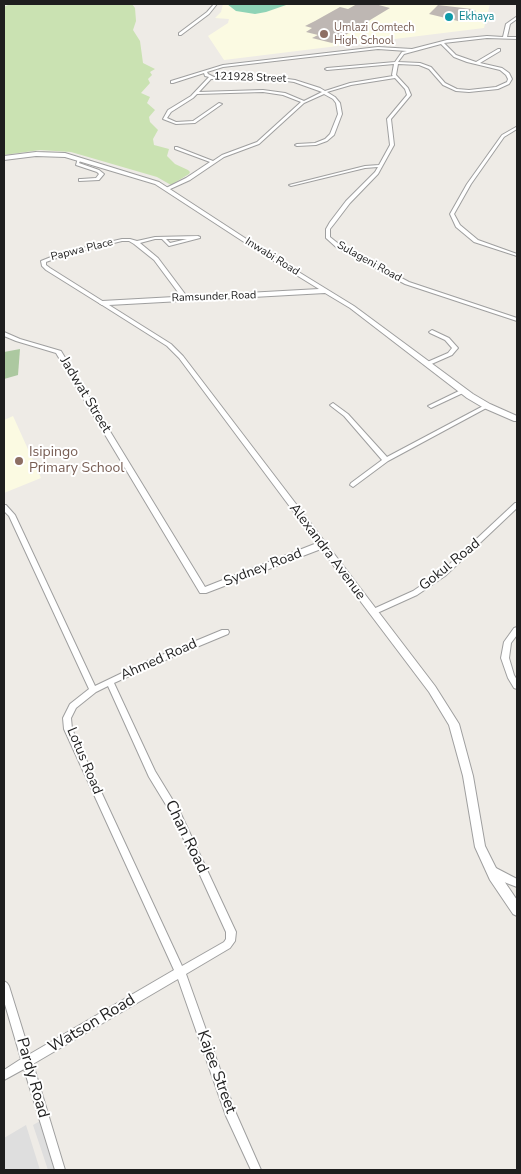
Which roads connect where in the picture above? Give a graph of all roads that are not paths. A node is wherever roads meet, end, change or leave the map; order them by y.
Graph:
1 (215, 4) edge
2 (517, 18) edge
3 (180, 34) dead end
4 (505, 37) junction
5 (517, 38) edge
6 (441, 42) junction
7 (411, 50) junction
8 (499, 50) dead end
9 (477, 63) junction
10 (396, 64) junction
11 (327, 69) dead end
12 (204, 72) junction
13 (211, 77) junction
14 (394, 77) junction
15 (172, 82) dead end
16 (325, 92) junction
17 (195, 93) junction
18 (303, 102) junction
19 (220, 104) dead end
20 (517, 128) edge
21 (297, 145) dead end
22 (176, 148) dead end
23 (4, 158) edge
24 (79, 159) junction
25 (213, 162) junction
26 (381, 166) junction
27 (81, 180) dead end
28 (291, 185) dead end
29 (166, 189) junction
30 (163, 238) junction
31 (136, 243) junction
32 (517, 255) edge
33 (44, 261) joint
34 (326, 291) junction
35 (185, 298) junction
36 (102, 303) junction
37 (517, 320) edge
38 (432, 332) dead end
39 (4, 334) edge
40 (427, 364) junction
41 (463, 391) junction
42 (333, 406) dead end
43 (431, 406) dead end
44 (487, 406) junction
45 (517, 419) edge
46 (386, 460) junction
47 (353, 485) dead end
48 (517, 505) edge
49 (4, 507) edge
50 (322, 545) junction
51 (203, 592) joint
52 (373, 612) junction
53 (517, 630) edge
54 (225, 632) dead end
55 (110, 682) junction
56 (517, 686) edge
57 (93, 690) junction
58 (488, 866) junction
59 (517, 883) edge
60 (517, 910) edge
61 (180, 972) junction
62 (4, 986) edge
63 (28, 1062) junction
64 (4, 1075) edge
65 (60, 1170) edge
66 (256, 1170) edge

1 - 3 street
2 - 4 street
4 - 5 street
4 - 6 street
6 - 7 street
6 - 9 street
7 - 10 street
7 - 12 street, 121928 Street
8 - 9 street
9 - 10 street
10 - 11 street
10 - 14 street
12 - 13 street, 121928 Street
12 - 15 street
13 - 16 street, 121928 Street
13 - 17 street
14 - 16 street
14 - 26 street, Sulageni Road
16 - 18 street
16 - 21 street
17 - 18 street
17 - 19 street
18 - 25 street
20 - 32 street
22 - 25 street
23 - 24 street, Inwabi Road
24 - 27 street
24 - 29 street, Inwabi Road
25 - 29 street
26 - 28 street
26 - 37 street, Sulageni Road
29 - 34 street, Inwabi Road
30 - 30 street
30 - 31 street, Papwa Place
31 - 33 street, Papwa Place
31 - 35 street
33 - 36 street, Alexandra Avenue
34 - 35 street, Ramsunder Road
34 - 40 street, Inwabi Road
35 - 36 street, Ramsunder Road
36 - 50 street, Alexandra Avenue
38 - 40 street
39 - 51 street, Jadwat Street
40 - 41 street, Inwabi Road
41 - 43 street
41 - 44 street, Inwabi Road
42 - 46 street
44 - 45 street, Inwabi Road
44 - 46 street
46 - 47 street
48 - 52 street, Gokul Road
49 - 57 street
50 - 51 street, Sydney Road
50 - 52 street, Alexandra Avenue
52 - 58 street, Alexandra Avenue
53 - 56 street
54 - 55 street, Ahmed Road
55 - 57 street, Ahmed Road
55 - 61 street, Chan Road
57 - 61 street, Lotus Road
58 - 59 street
58 - 60 street, Alexandra Avenue
61 - 63 street, Watson Road
61 - 66 street, Kajee Street
62 - 63 street, Pardy Road
63 - 64 street, Watson Road
63 - 65 street, Pardy Road

